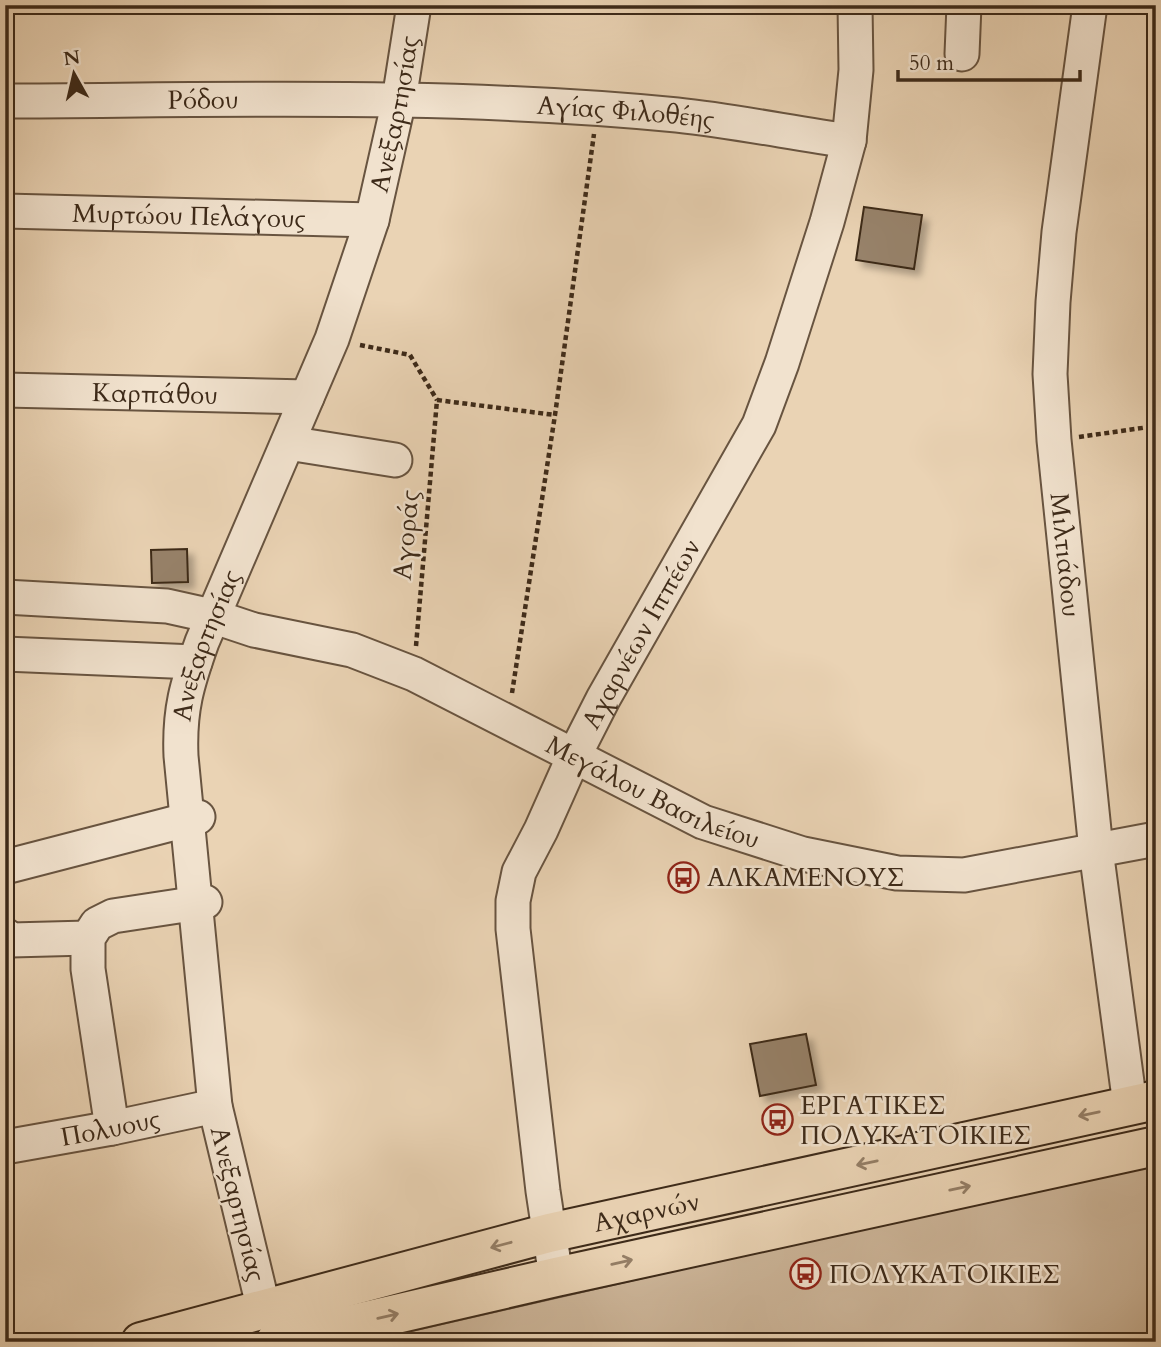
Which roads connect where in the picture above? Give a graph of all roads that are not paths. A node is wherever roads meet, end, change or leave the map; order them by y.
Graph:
1 (414, 5) edge
2 (855, 5) edge
3 (964, 5) edge
4 (1090, 5) edge
5 (962, 54) dead end
6 (399, 100) junction
7 (5, 101) edge
8 (849, 141) junction
9 (5, 211) edge
10 (372, 220) junction
11 (5, 390) edge
12 (307, 397) junction
13 (288, 443) junction
14 (396, 460) dead end
15 (5, 597) edge
16 (212, 616) junction
17 (5, 653) edge
18 (195, 662) junction
19 (573, 757) junction
20 (192, 818) junction
21 (1156, 839) edge
22 (1096, 850) junction
23 (5, 867) edge
24 (200, 903) junction
25 (5, 935) edge
26 (88, 938) junction
27 (1143, 1102) edge
28 (215, 1106) junction
29 (112, 1128) junction
30 (1156, 1146) edge
31 (5, 1147) edge
32 (549, 1233) junction
33 (556, 1277) junction
34 (270, 1326) edge
35 (141, 1342) edge

1 - 6 street, Ανεξαρτησίας
2 - 8 street, Αχαρνέων Ιππέων
3 - 5 street
4 - 22 street, Μιλτιάδου
6 - 7 street, Ρόδου
6 - 8 street, Αγίας Φιλοθέης
6 - 10 street, Ανεξαρτησίας
8 - 19 street, Αχαρνέων Ιππέων
9 - 10 street, Μυρτώου Πελάγους
10 - 12 street, Ανεξαρτησίας
11 - 12 street, Καρπάθου
12 - 13 street, Ανεξαρτησίας
13 - 14 street
13 - 16 street, Ανεξαρτησίας
15 - 16 street, Μεγάλου Βασιλείου
16 - 18 street, Ανεξαρτησίας
16 - 19 street, Μεγάλου Βασιλείου
17 - 18 street
18 - 20 street, Ανεξαρτησίας
19 - 22 street, Μεγάλου Βασιλείου
19 - 32 street, Αχαρνέων Ιππέων
20 - 23 street
20 - 24 street, Ανεξαρτησίας
21 - 22 street, Μεγάλου Βασιλείου
22 - 27 street, Μιλτιάδου
24 - 26 street
24 - 28 street, Ανεξαρτησίας
25 - 26 street
26 - 29 street
27 -> 32 main road, Αχαρνών
28 - 29 street, Πολυους
28 - 34 street, Ανεξαρτησίας
29 - 31 street, Πολυους
33 -> 30 main road, Αχαρνών
32 - 33 street, Αχαρνέων Ιππέων
32 -> 34 main road, Αχαρνών
34 -> 33 main road, Αχαρνών
34 - 35 main road, Αχαρνών

